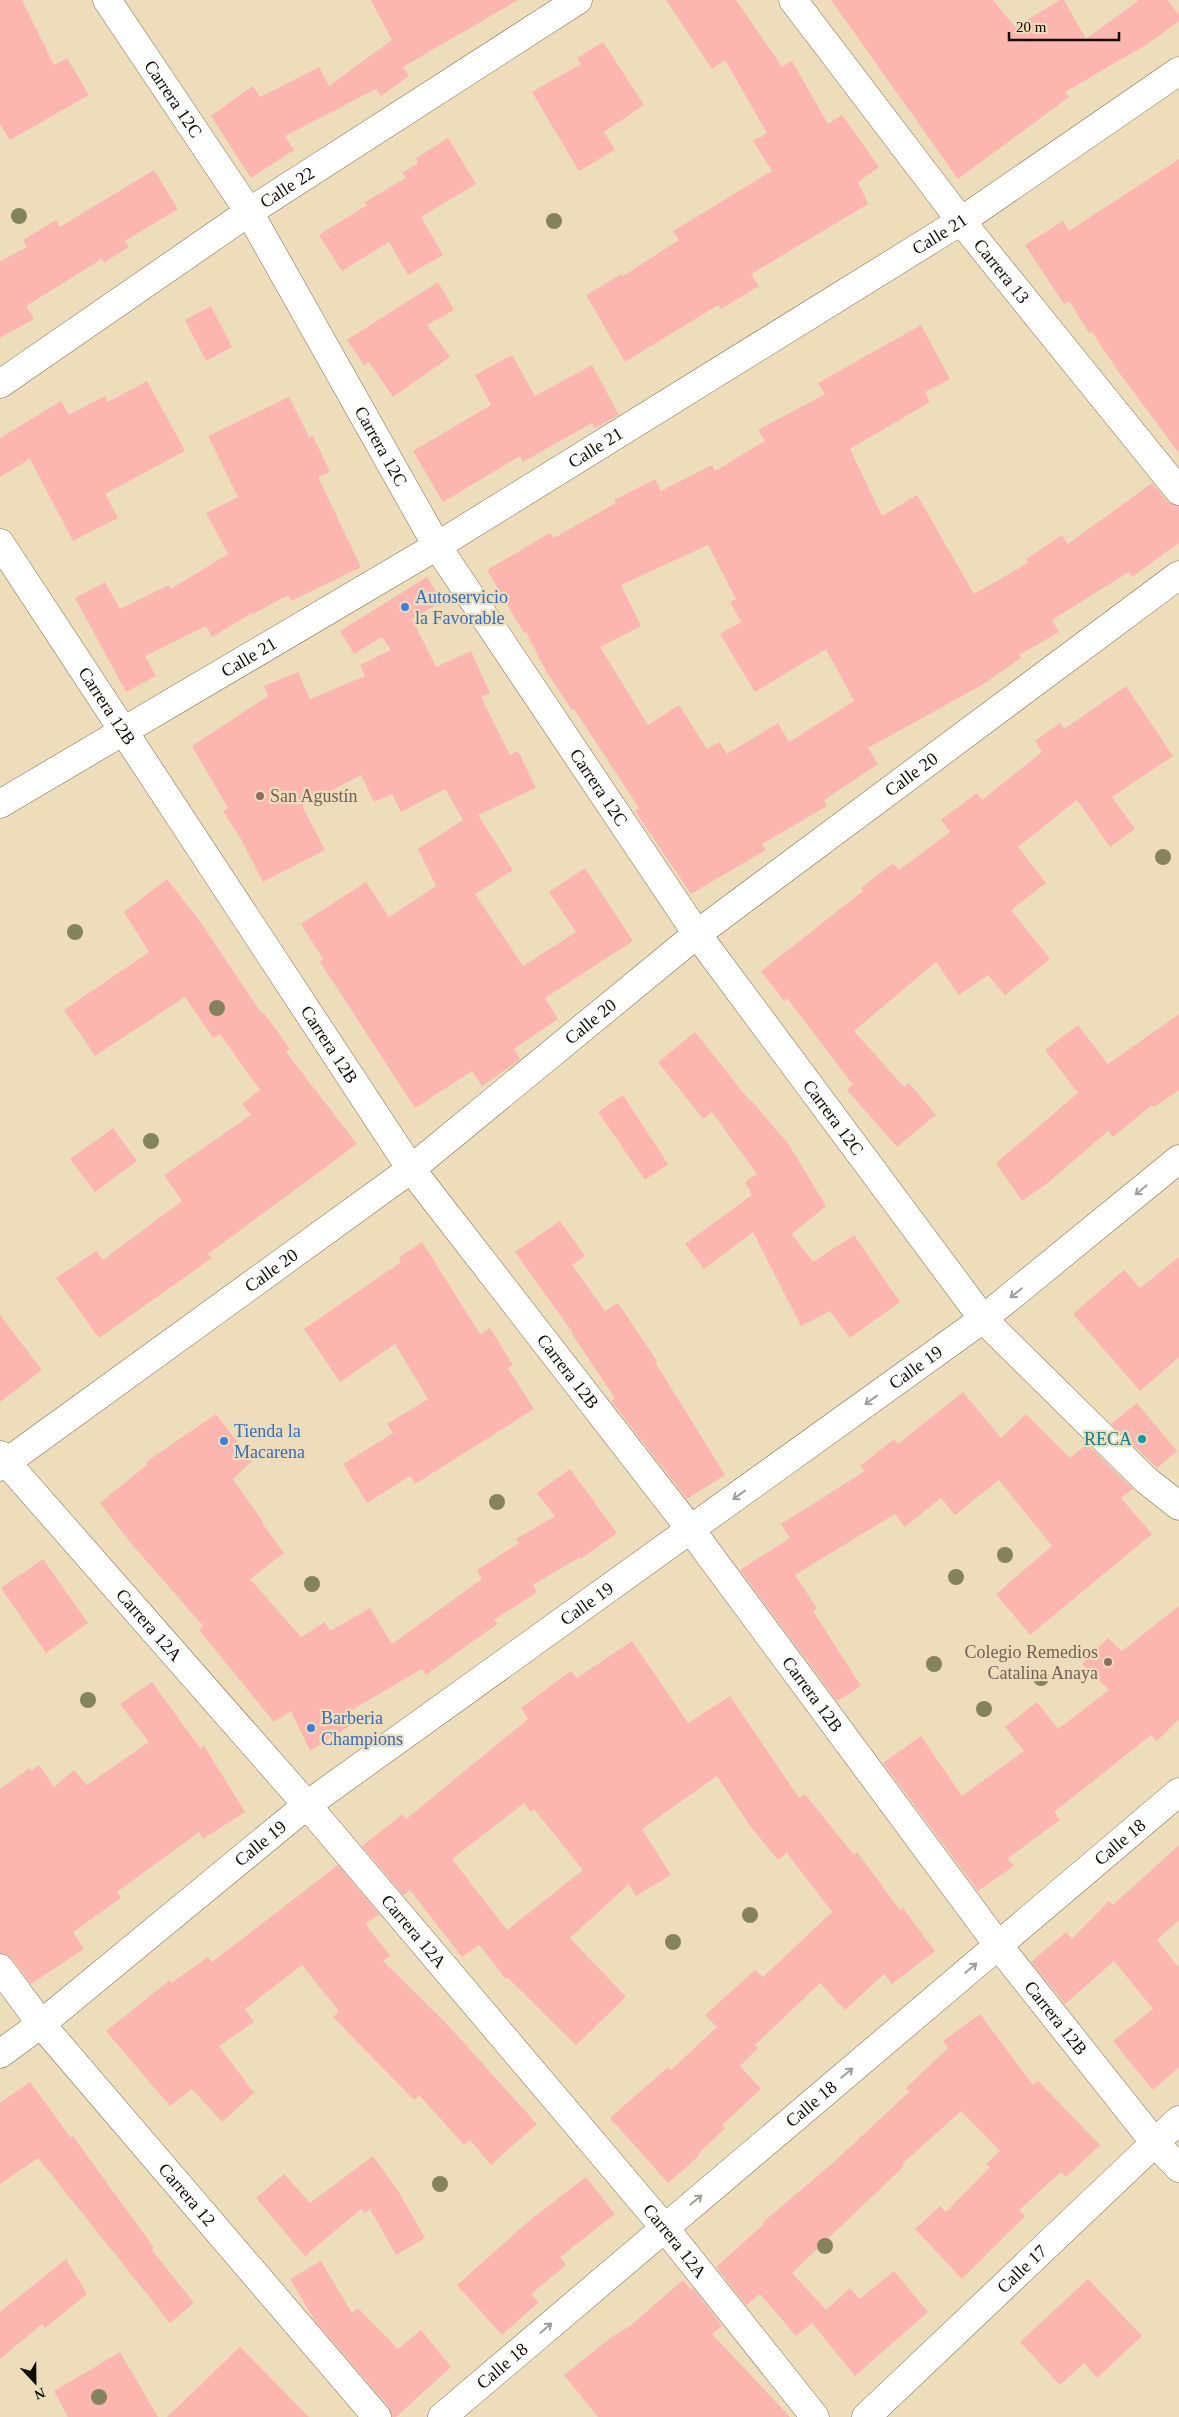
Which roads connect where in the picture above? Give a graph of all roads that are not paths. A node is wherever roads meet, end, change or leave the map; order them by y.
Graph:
1 (107, 0) edge
2 (578, 0) edge
3 (794, 0) edge
4 (1179, 72) edge
5 (249, 212) junction
6 (962, 221) junction
7 (0, 384) edge
8 (1179, 491) edge
9 (0, 543) edge
10 (437, 546) junction
11 (1179, 575) edge
12 (125, 731) junction
13 (0, 804) edge
14 (697, 934) junction
15 (1179, 1159) edge
16 (411, 1169) junction
17 (983, 1319) junction
18 (2, 1461) edge
19 (1179, 1506) edge
20 (691, 1530) junction
21 (1179, 1792) edge
22 (307, 1805) junction
23 (998, 1946) junction
24 (0, 1968) edge
25 (41, 2024) junction
26 (0, 2054) edge
27 (1179, 2120) edge
28 (1155, 2143) junction
29 (1179, 2168) edge
30 (664, 2227) junction
31 (378, 2417) edge
32 (442, 2417) edge
33 (815, 2417) edge
34 (866, 2417) edge

1 - 5 street, Carrera 12C
2 - 5 street, Calle 22
3 - 6 street, Carrera 13
4 - 6 street, Calle 21
5 - 7 street, Calle 22
5 - 10 street, Carrera 12C
6 - 8 street, Carrera 13
6 - 10 street, Calle 21
9 - 12 street, Carrera 12B
10 - 12 street, Calle 21
10 - 14 street, Carrera 12C
11 - 14 street, Calle 20
12 - 13 street, Calle 21
12 - 16 street, Carrera 12B
14 - 16 street, Calle 20
14 - 17 street, Carrera 12C
15 -> 17 street, Calle 19
16 - 18 street, Calle 20
16 - 20 street, Carrera 12B
17 - 19 street, Carrera 12C
17 -> 20 street, Calle 19
18 - 22 street, Carrera 12A
20 - 22 street, Calle 19
20 - 23 street, Carrera 12B
21 - 23 street, Calle 18
22 - 25 street, Calle 19
22 - 30 street, Carrera 12A
23 - 28 street, Carrera 12B
30 -> 23 street, Calle 18
24 - 25 street, Carrera 12
25 - 26 street, Calle 19
25 - 31 street, Carrera 12
27 - 28 street, Calle 17
28 - 29 street, Carrera 12B
28 - 34 street, Calle 17
32 -> 30 street, Calle 18
30 - 33 street, Carrera 12A

